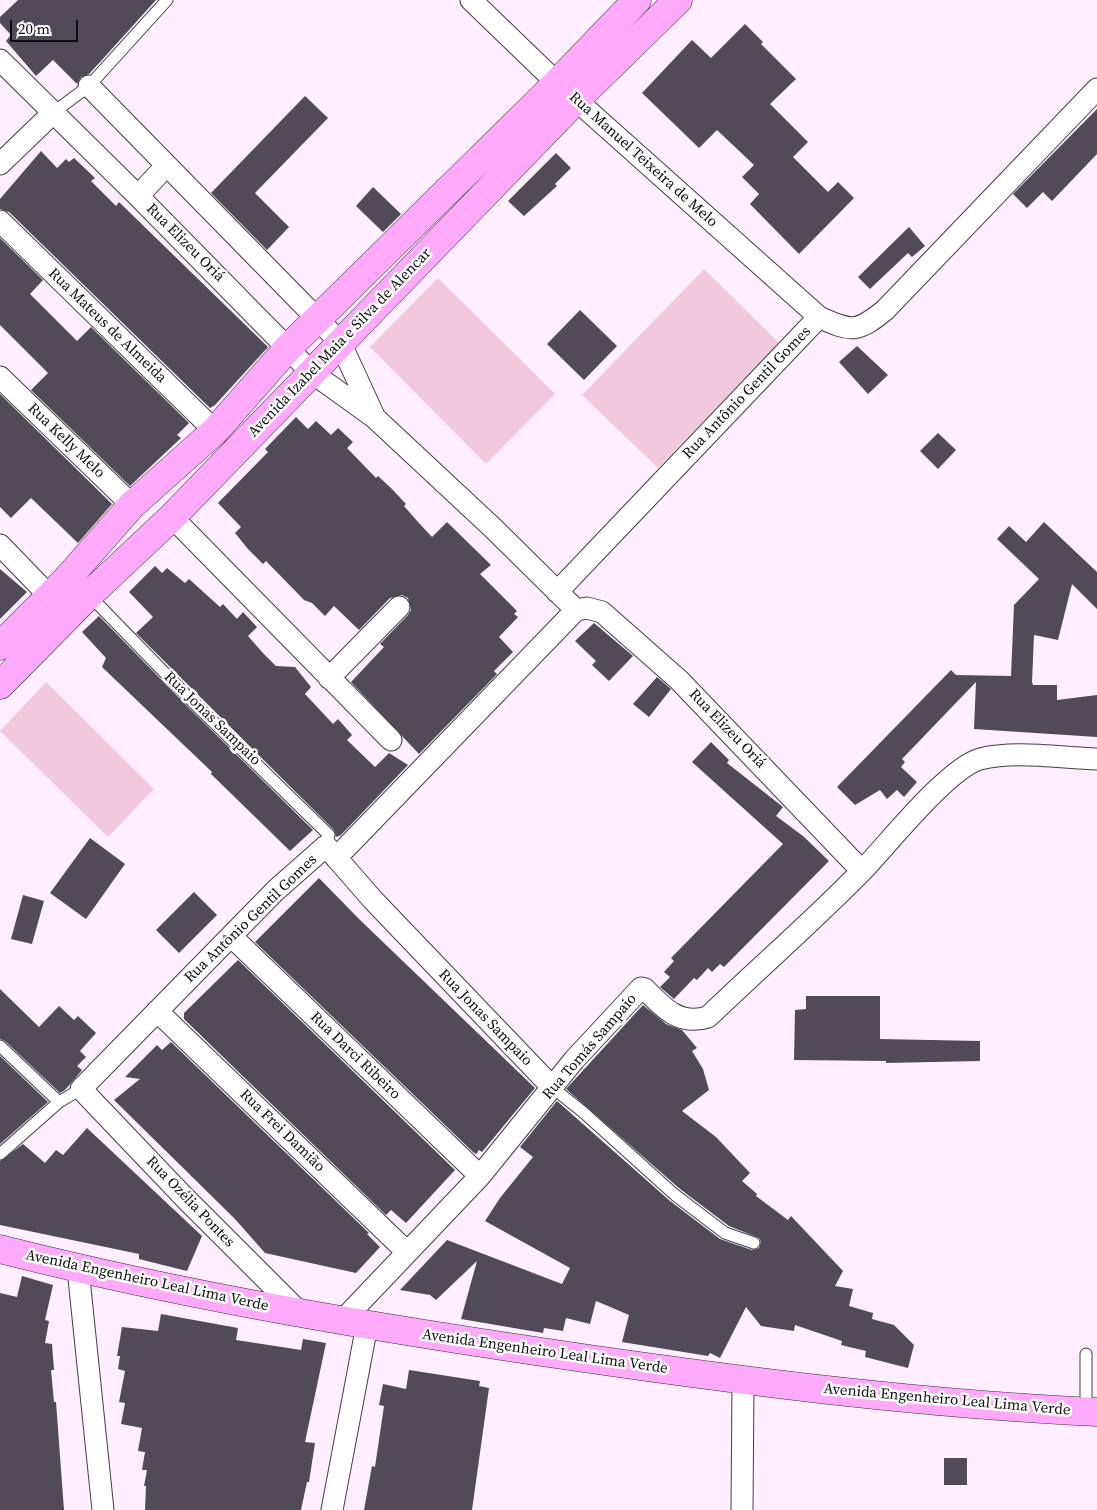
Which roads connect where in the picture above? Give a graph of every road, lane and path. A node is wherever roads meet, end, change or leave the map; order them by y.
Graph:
1 (167, 0) edge
2 (471, 0) edge
3 (637, 0) edge
4 (678, 0) edge
5 (0, 60) edge
6 (89, 86) junction
7 (1097, 89) edge
8 (566, 92) junction
9 (54, 112) junction
10 (0, 164) edge
11 (166, 166) junction
12 (138, 196) junction
13 (0, 221) edge
14 (371, 267) junction
15 (392, 289) junction
16 (819, 317) junction
17 (319, 320) junction
18 (340, 342) junction
19 (288, 348) junction
20 (311, 372) junction
21 (0, 376) edge
22 (375, 418) junction
23 (214, 431) junction
24 (132, 506) junction
25 (172, 517) junction
26 (0, 545) edge
27 (557, 592) junction
28 (49, 595) junction
29 (89, 595) junction
30 (399, 607) dead end
31 (576, 610) junction
32 (68, 615) junction
33 (0, 646) edge
34 (329, 678) junction
35 (0, 685) edge
36 (391, 740) dead end
37 (1097, 759) edge
38 (331, 852) junction
39 (862, 871) junction
40 (231, 936) junction
41 (157, 1011) junction
42 (0, 1046) edge
43 (553, 1088) junction
44 (81, 1089) junction
45 (59, 1102) junction
46 (0, 1154) edge
47 (480, 1176) junction
48 (754, 1243) dead end
49 (0, 1249) edge
50 (407, 1252) junction
51 (78, 1269) junction
52 (300, 1313) junction
53 (355, 1323) junction
54 (1086, 1354) dead end
55 (743, 1381) junction
56 (1092, 1412) edge
57 (104, 1510) edge
58 (332, 1510) edge
59 (742, 1510) edge

1 - 6 lane
2 - 8 street, Rua Manuel Teixeira de Melo
3 - 8 street, Avenida Izabel Maia e Silva de Alencar
4 - 8 street, Avenida Izabel Maia e Silva de Alencar
5 - 9 street, Rua Elizeu Oriá
6 - 9 lane
6 - 11 street, Rua Elizeu Oriá
7 - 16 street, Rua Antônio Gentil Gomes
8 - 14 street, Avenida Izabel Maia e Silva de Alencar
8 - 15 street, Avenida Izabel Maia e Silva de Alencar
8 - 16 street, Rua Manuel Teixeira de Melo
9 - 10 street
9 - 12 street, Rua Elizeu Oriá
11 - 12 street
11 - 17 street, Rua Elizeu Oriá
12 - 19 street, Rua Elizeu Oriá
13 - 23 street, Rua Mateus de Almeida
14 - 15 street
14 - 17 street, Avenida Izabel Maia e Silva de Alencar
15 - 18 street, Avenida Izabel Maia e Silva de Alencar
16 - 27 street, Rua Antônio Gentil Gomes
17 - 18 street, Rua Elizeu Oriá
17 - 19 street, Avenida Izabel Maia e Silva de Alencar
18 - 20 street, Avenida Izabel Maia e Silva de Alencar
18 - 22 street, Rua Elizeu Oriá
19 - 20 street, Rua Elizeu Oriá
19 - 23 street, Avenida Izabel Maia e Silva de Alencar
20 - 22 street, Rua Elizeu Oriá
20 - 25 street, Avenida Izabel Maia e Silva de Alencar
21 - 24 street, Rua Kelly Melo
22 - 27 street, Rua Elizeu Oriá
23 - 24 street, Avenida Izabel Maia e Silva de Alencar
24 - 28 street, Avenida Izabel Maia e Silva de Alencar
25 - 29 street, Avenida Izabel Maia e Silva de Alencar
25 - 34 street
26 - 28 street
27 - 31 street, Rua Elizeu Oriá
28 - 32 street
28 - 33 street, Avenida Izabel Maia e Silva de Alencar
29 - 32 street, Avenida Izabel Maia e Silva de Alencar
29 - 38 lane, Rua Jonas Sampaio
30 - 34 street
31 - 38 street, Rua Antônio Gentil Gomes
31 - 39 street, Rua Elizeu Oriá
32 - 35 street, Avenida Izabel Maia e Silva de Alencar
34 - 36 street
37 - 39 street
38 - 40 street, Rua Antônio Gentil Gomes
38 - 43 street, Rua Jonas Sampaio
39 - 43 street, Rua Tomás Sampaio
40 - 41 street, Rua Antônio Gentil Gomes
40 - 47 street, Rua Darci Ribeiro
41 - 44 street, Rua Antônio Gentil Gomes
41 - 50 street, Rua Frei Damião
42 - 45 lane
43 - 47 street, Rua Tomás Sampaio
43 - 48 lane
44 - 45 lane, Rua Antônio Gentil Gomes
44 - 52 street, Rua Ozélia Pontes
45 - 46 lane, Rua Antônio Gentil Gomes
47 - 50 street, Rua Tomás Sampaio
49 - 51 street, Avenida Engenheiro Leal Lima Verde
50 - 53 street, Rua Tomás Sampaio
51 - 52 street, Avenida Engenheiro Leal Lima Verde
51 - 57 street
52 - 53 street, Avenida Engenheiro Leal Lima Verde
53 - 55 street, Avenida Engenheiro Leal Lima Verde
53 - 58 street
54 - 56 lane
55 - 56 street, Avenida Engenheiro Leal Lima Verde
55 - 59 street

